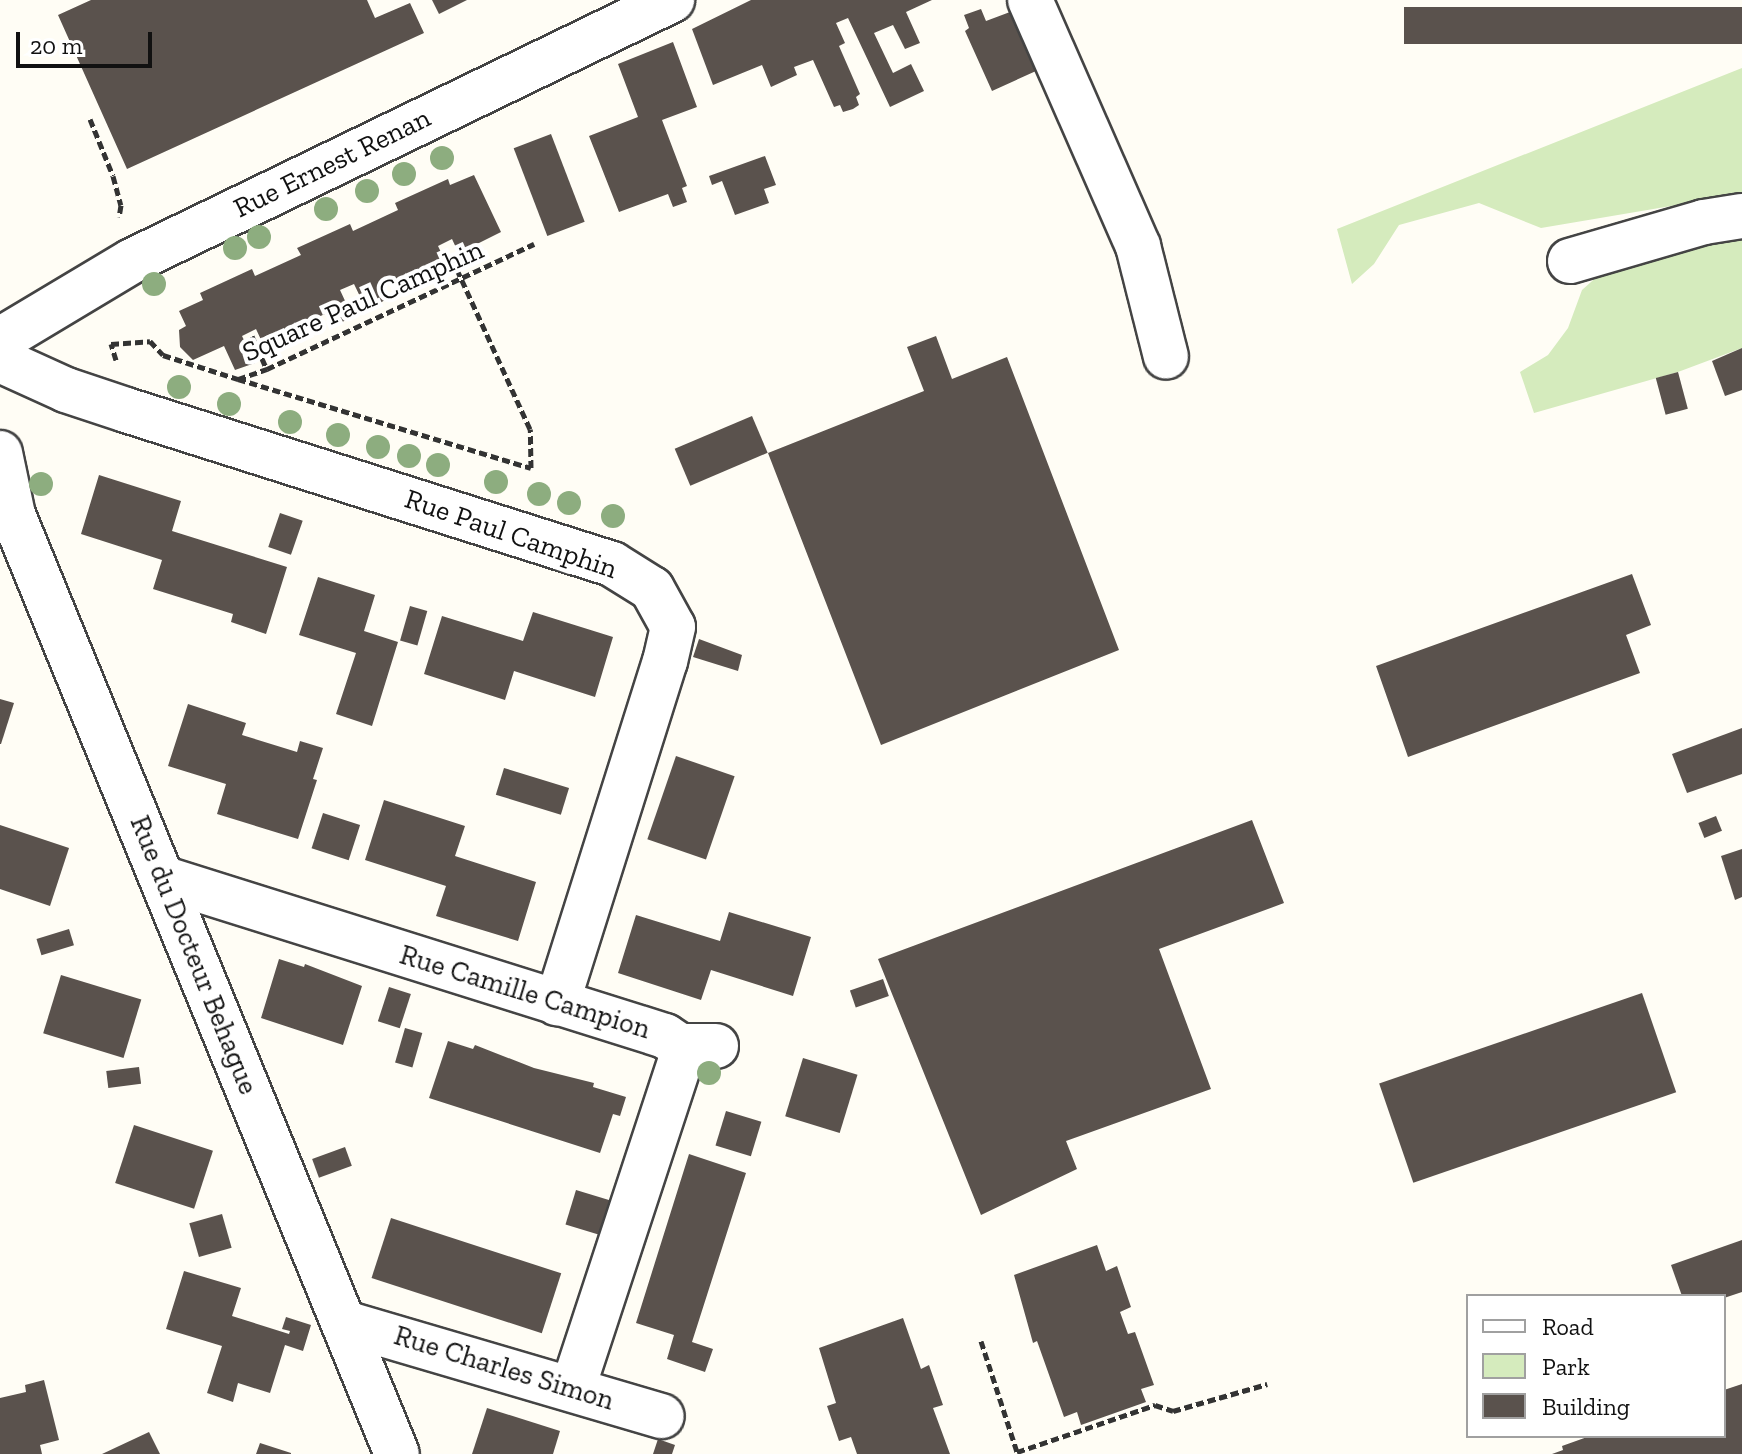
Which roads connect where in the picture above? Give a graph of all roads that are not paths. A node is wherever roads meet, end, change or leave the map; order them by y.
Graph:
1 (672, 0) edge
2 (1030, 0) edge
3 (1742, 216) edge
4 (1570, 261) dead end
5 (0, 340) edge
6 (1166, 357) dead end
7 (0, 360) edge
8 (0, 453) edge
9 (162, 878) junction
10 (557, 1003) junction
11 (345, 1323) junction
12 (573, 1388) junction
13 (662, 1416) dead end
14 (397, 1454) edge

1 - 5 street, Rue Ernest Renan
2 - 6 street
3 - 4 street
7 - 10 street, Rue Paul Camphin
8 - 9 street, Rue du Docteur Behague
9 - 10 street, Rue Camille Campion
9 - 11 street, Rue du Docteur Behague
10 - 12 street, Rue Camille Campion
11 - 12 street, Rue Charles Simon
11 - 14 street, Rue du Docteur Behague
12 - 13 street, Rue Charles Simon

